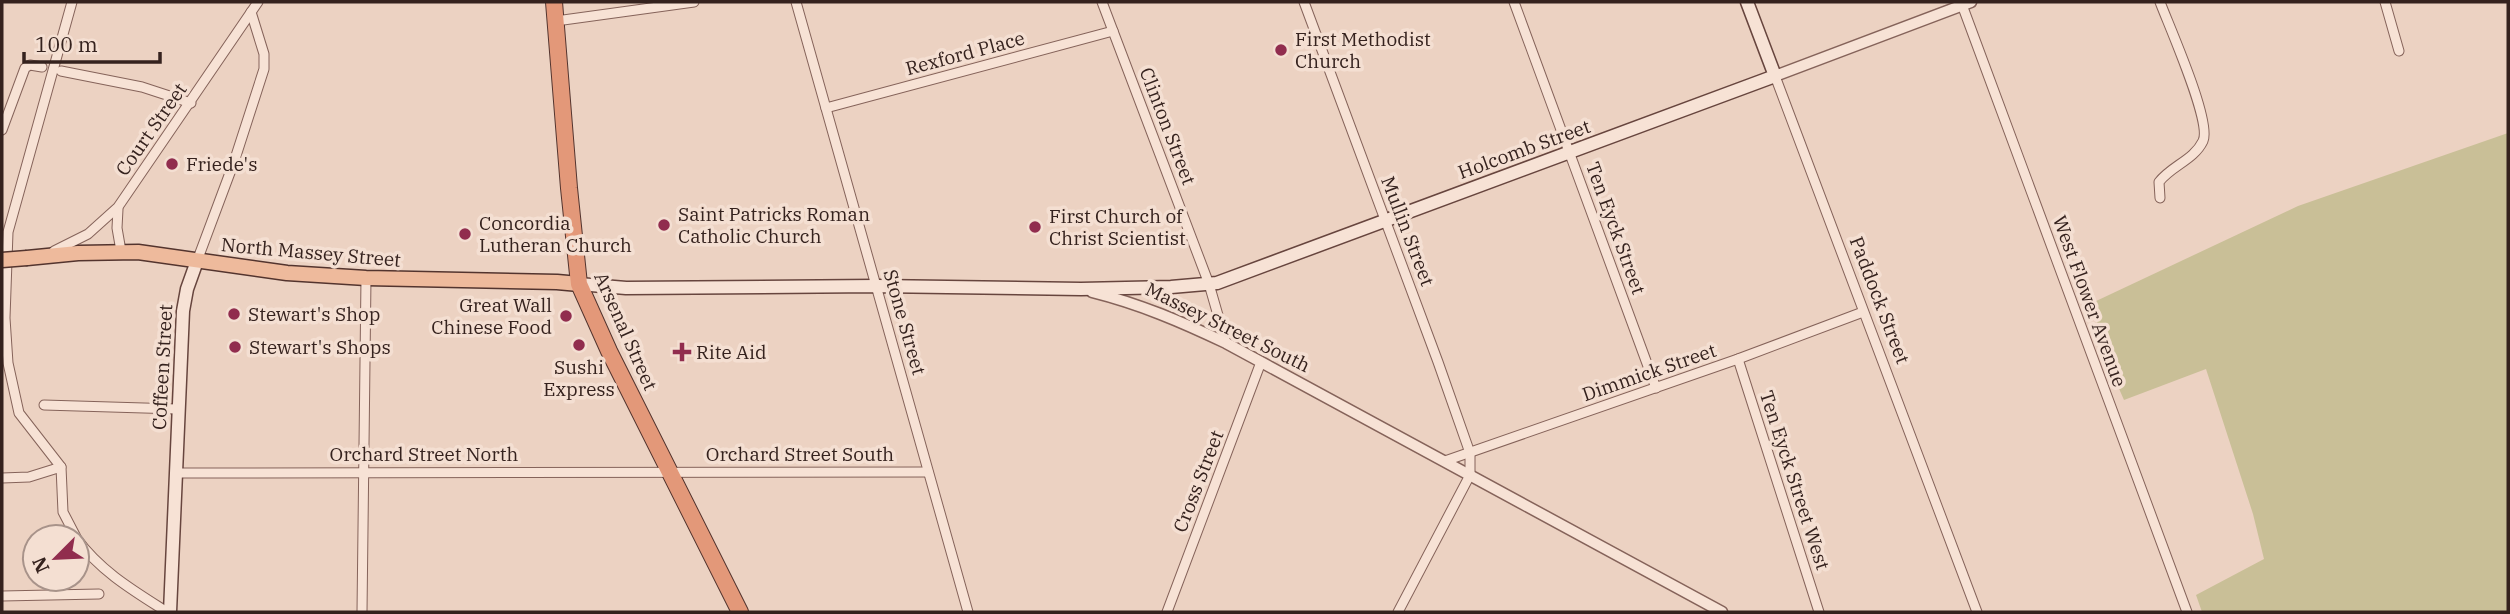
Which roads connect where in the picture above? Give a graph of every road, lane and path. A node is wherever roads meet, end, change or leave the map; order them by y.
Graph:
1 (72, 2) edge
2 (258, 2) edge
3 (554, 2) edge
4 (694, 2) edge
5 (796, 2) edge
6 (1102, 2) edge
7 (1304, 2) edge
8 (1514, 2) edge
9 (1746, 2) edge
10 (2160, 2) edge
11 (2385, 2) edge
12 (1965, 3) edge
13 (251, 12) junction
14 (556, 21) junction
15 (1113, 31) junction
16 (2399, 51) dead end
17 (42, 67) dead end
18 (61, 71) dead end
19 (1775, 76) junction
20 (191, 103) junction
21 (826, 108) junction
22 (2, 130) edge
23 (1570, 153) junction
24 (2160, 198) dead end
25 (118, 207) junction
26 (1386, 221) junction
27 (121, 251) junction
28 (34, 257) junction
29 (2, 260) edge
30 (197, 261) junction
31 (366, 278) junction
32 (579, 284) junction
33 (1209, 284) junction
34 (877, 286) junction
35 (1081, 289) junction
36 (1863, 312) junction
37 (1226, 343) junction
38 (1738, 359) junction
39 (1261, 362) junction
40 (1656, 388) junction
41 (44, 405) dead end
42 (177, 409) junction
43 (1470, 453) junction
44 (1445, 461) junction
45 (61, 467) junction
46 (671, 471) junction
47 (364, 472) junction
48 (928, 472) junction
49 (177, 473) junction
50 (1470, 475) junction
51 (2, 478) edge
52 (68, 523) edge
53 (91, 557) edge
54 (99, 594) dead end
55 (2, 596) edge
56 (169, 612) edge
57 (362, 612) edge
58 (740, 612) edge
59 (968, 612) edge
60 (1167, 612) edge
61 (1398, 612) edge
62 (1722, 612) edge
63 (1819, 612) edge
64 (1977, 612) edge
65 (2187, 612) edge

1 - 45 street
2 - 13 street, Court Street
3 - 14 highway, Arsenal Street
4 - 14 street
5 - 21 street, Stone Street
6 - 15 street, Clinton Street
7 - 26 street, Mullin Street
8 - 23 street, Ten Eyck Street
9 - 19 main road, Paddock Street
10 - 24 street
11 - 16 street
12 - 19 street, Holcomb Street
12 - 65 street, West Flower Avenue
13 - 20 street, Court Street
13 - 30 street, Coffeen Street
14 - 32 highway, Arsenal Street
15 - 21 street, Rexford Place
15 - 33 street, Clinton Street
17 - 22 street
18 - 20 street
19 - 23 main road, Holcomb Street
19 - 36 street, Paddock Street
20 - 25 street, Court Street
21 - 34 street, Stone Street
23 - 26 main road, Holcomb Street
23 - 40 street, Ten Eyck Street
25 - 27 street
25 - 28 street, Court Street
26 - 33 main road, Holcomb Street
26 - 43 street, Mullin Street
27 - 28 main road, North Massey Street
27 - 30 main road, North Massey Street
28 - 29 main road, North Massey Street, bridge
30 - 31 main road, North Massey Street
30 - 42 main road, Coffeen Street
31 - 32 main road, North Massey Street
31 - 47 street
32 - 34 main road, Massey Street South
32 - 46 highway, Arsenal Street
33 - 35 main road, Holcomb Street
33 - 37 street, Clinton Street
34 - 35 main road, Massey Street South
34 - 48 street, Stone Street
35 - 37 street, Massey Street South
36 - 38 street, Dimmick Street
36 - 64 street, Paddock Street
37 - 39 street, Massey Street South
38 - 40 street, Dimmick Street
38 - 63 street, Ten Eyck Street West
39 - 44 street, Massey Street South
39 - 60 street, Cross Street
40 - 43 street, Dimmick Street
41 - 42 street
42 - 49 main road, Coffeen Street
43 - 44 street, Dimmick Street
43 - 50 street, Mullin Street
44 - 50 street, Massey Street South
45 - 51 street
45 - 52 street
46 - 47 street, Orchard Street North
46 - 48 street, Orchard Street South
46 - 58 highway, Arsenal Street
47 - 49 street, Orchard Street North
47 - 57 street
48 - 59 street, Stone Street
49 - 56 main road, Coffeen Street
50 - 61 street
50 - 62 street, Massey Street South
53 - 56 street
54 - 55 street

